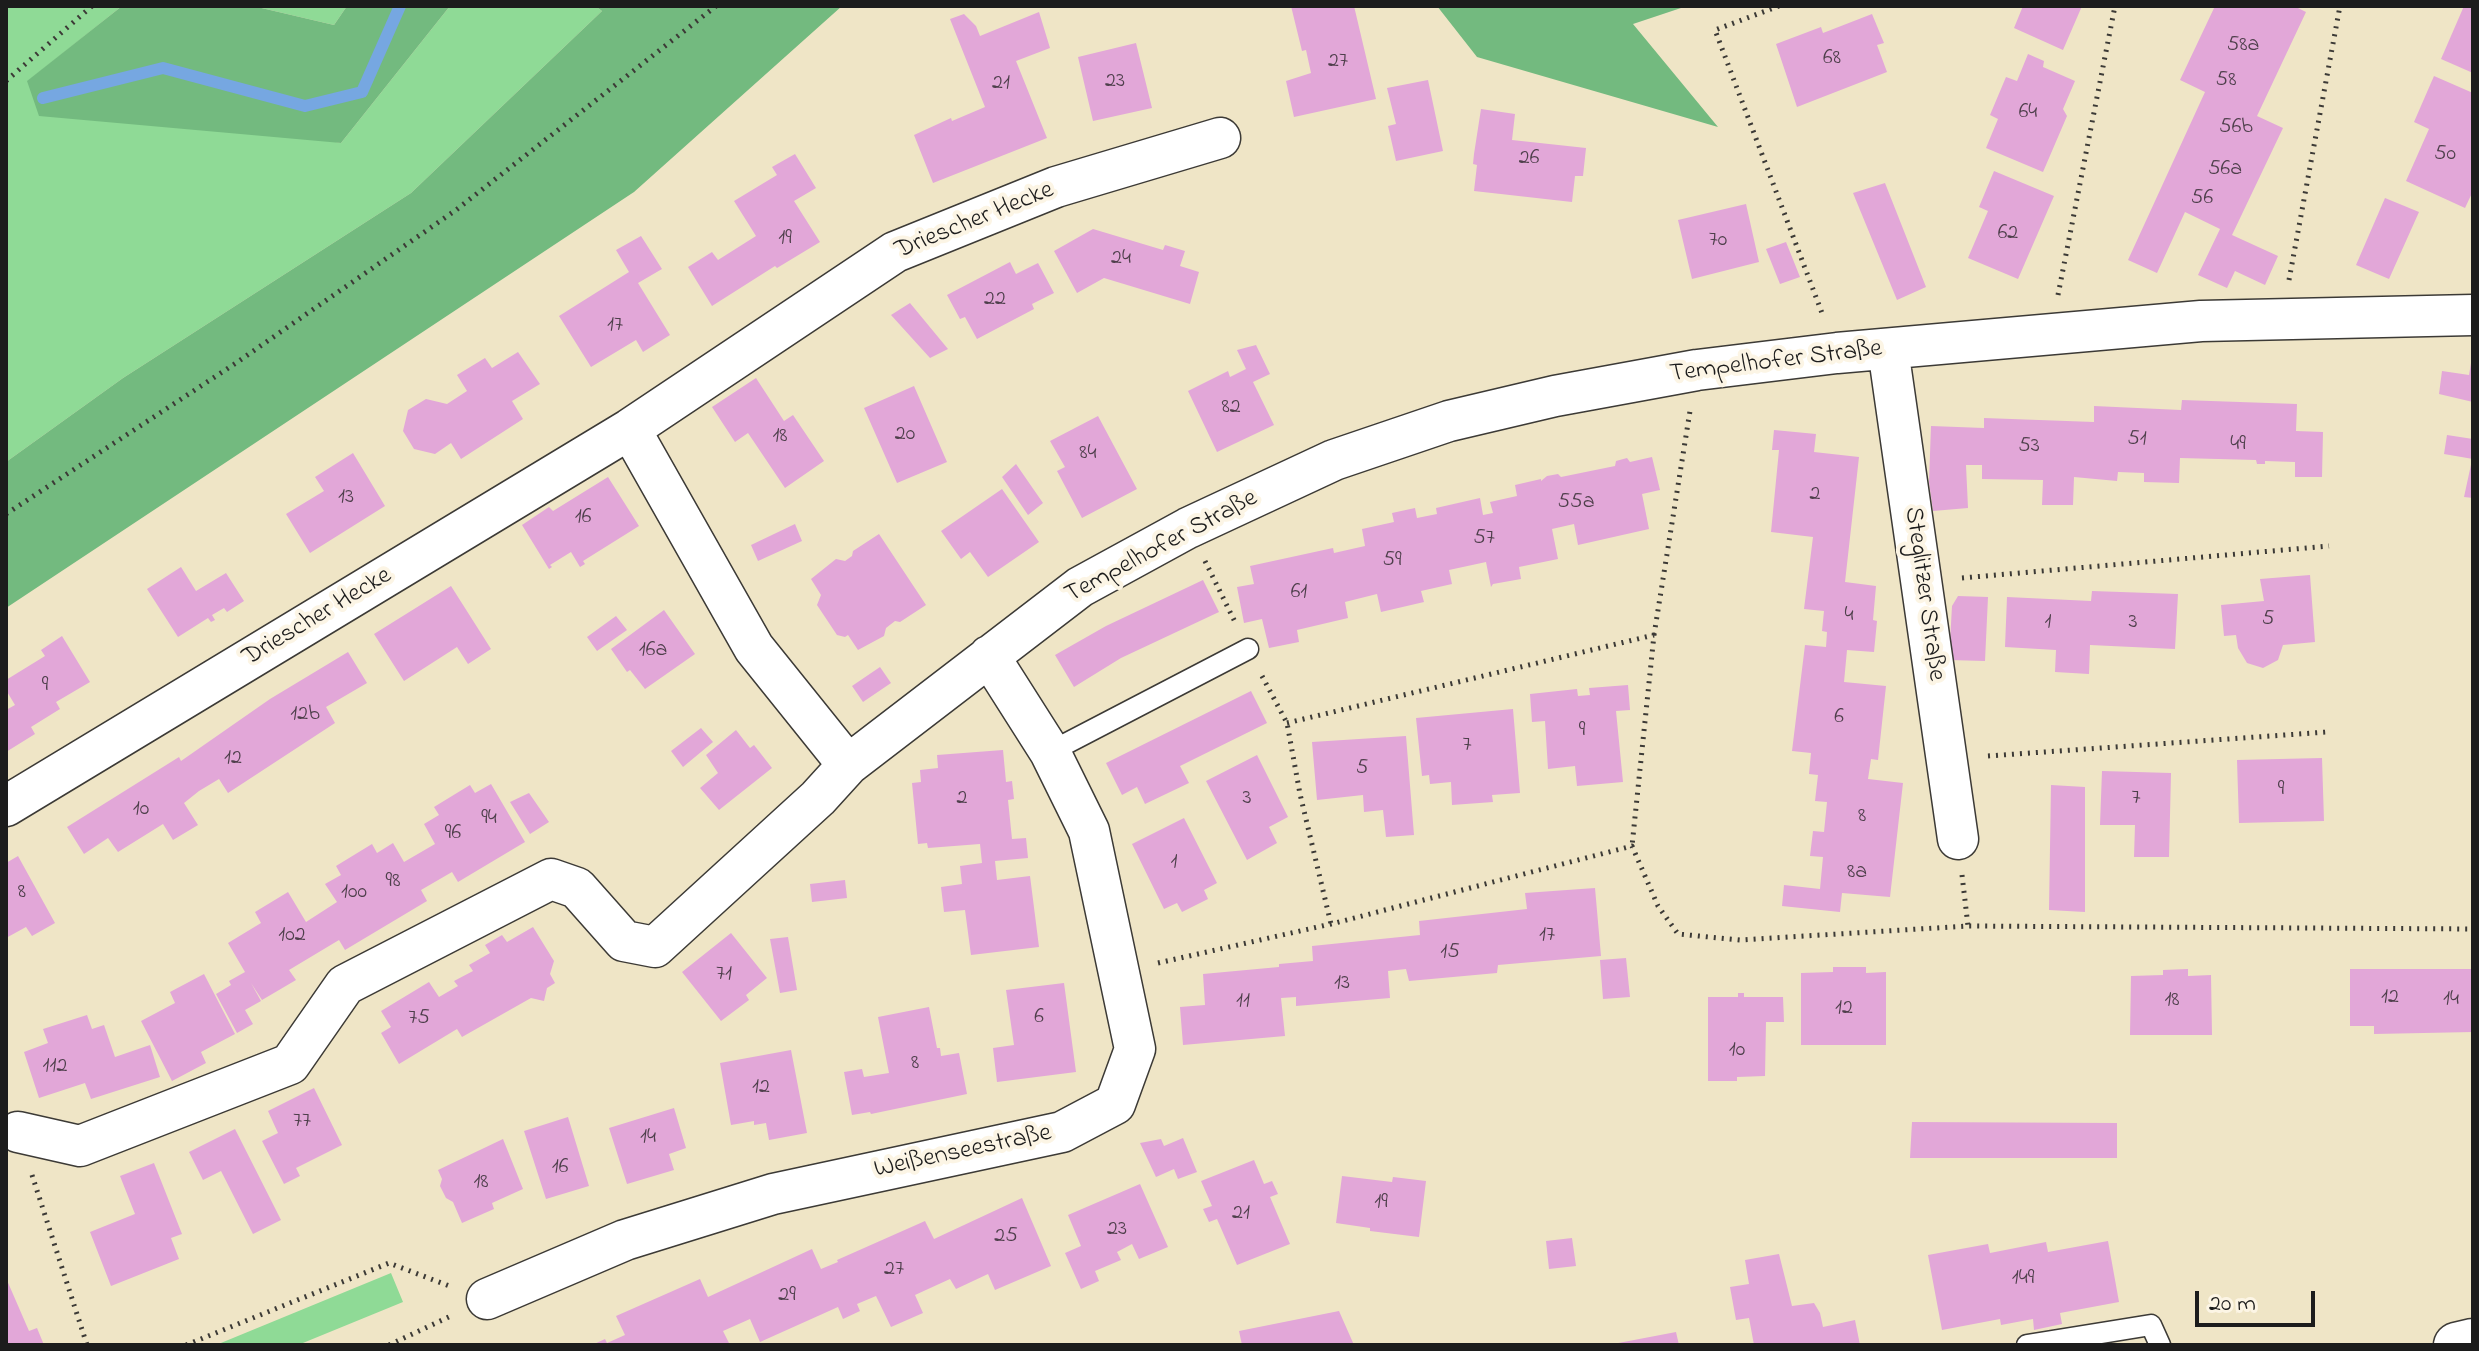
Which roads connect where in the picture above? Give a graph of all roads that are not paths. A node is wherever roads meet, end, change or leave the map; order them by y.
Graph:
1 (1220, 138) dead end
2 (2473, 315) edge
3 (1888, 349) junction
4 (630, 429) junction
5 (1248, 649) road end
6 (989, 656) junction
7 (1050, 752) junction
8 (848, 765) junction
9 (6, 806) edge
10 (1958, 839) road end
11 (18, 1132) road end
12 (487, 1299) road end
13 (2473, 1341) edge
14 (2027, 1345) edge
15 (2160, 1345) edge
16 (2456, 1345) edge

1 - 4 street, Driescher Hecke
2 - 3 street, Tempelhofer Straße
3 - 6 street, Tempelhofer Straße
3 - 10 street, Steglitzer Straße
4 - 8 street
4 - 9 street, Driescher Hecke
5 - 7 lane
6 - 7 street, Weißenseestraße
6 - 8 street, Tempelhofer Straße
7 - 12 street, Weißenseestraße
8 - 11 street, Tempelhofer Straße
13 - 16 main road
14 - 15 lane

